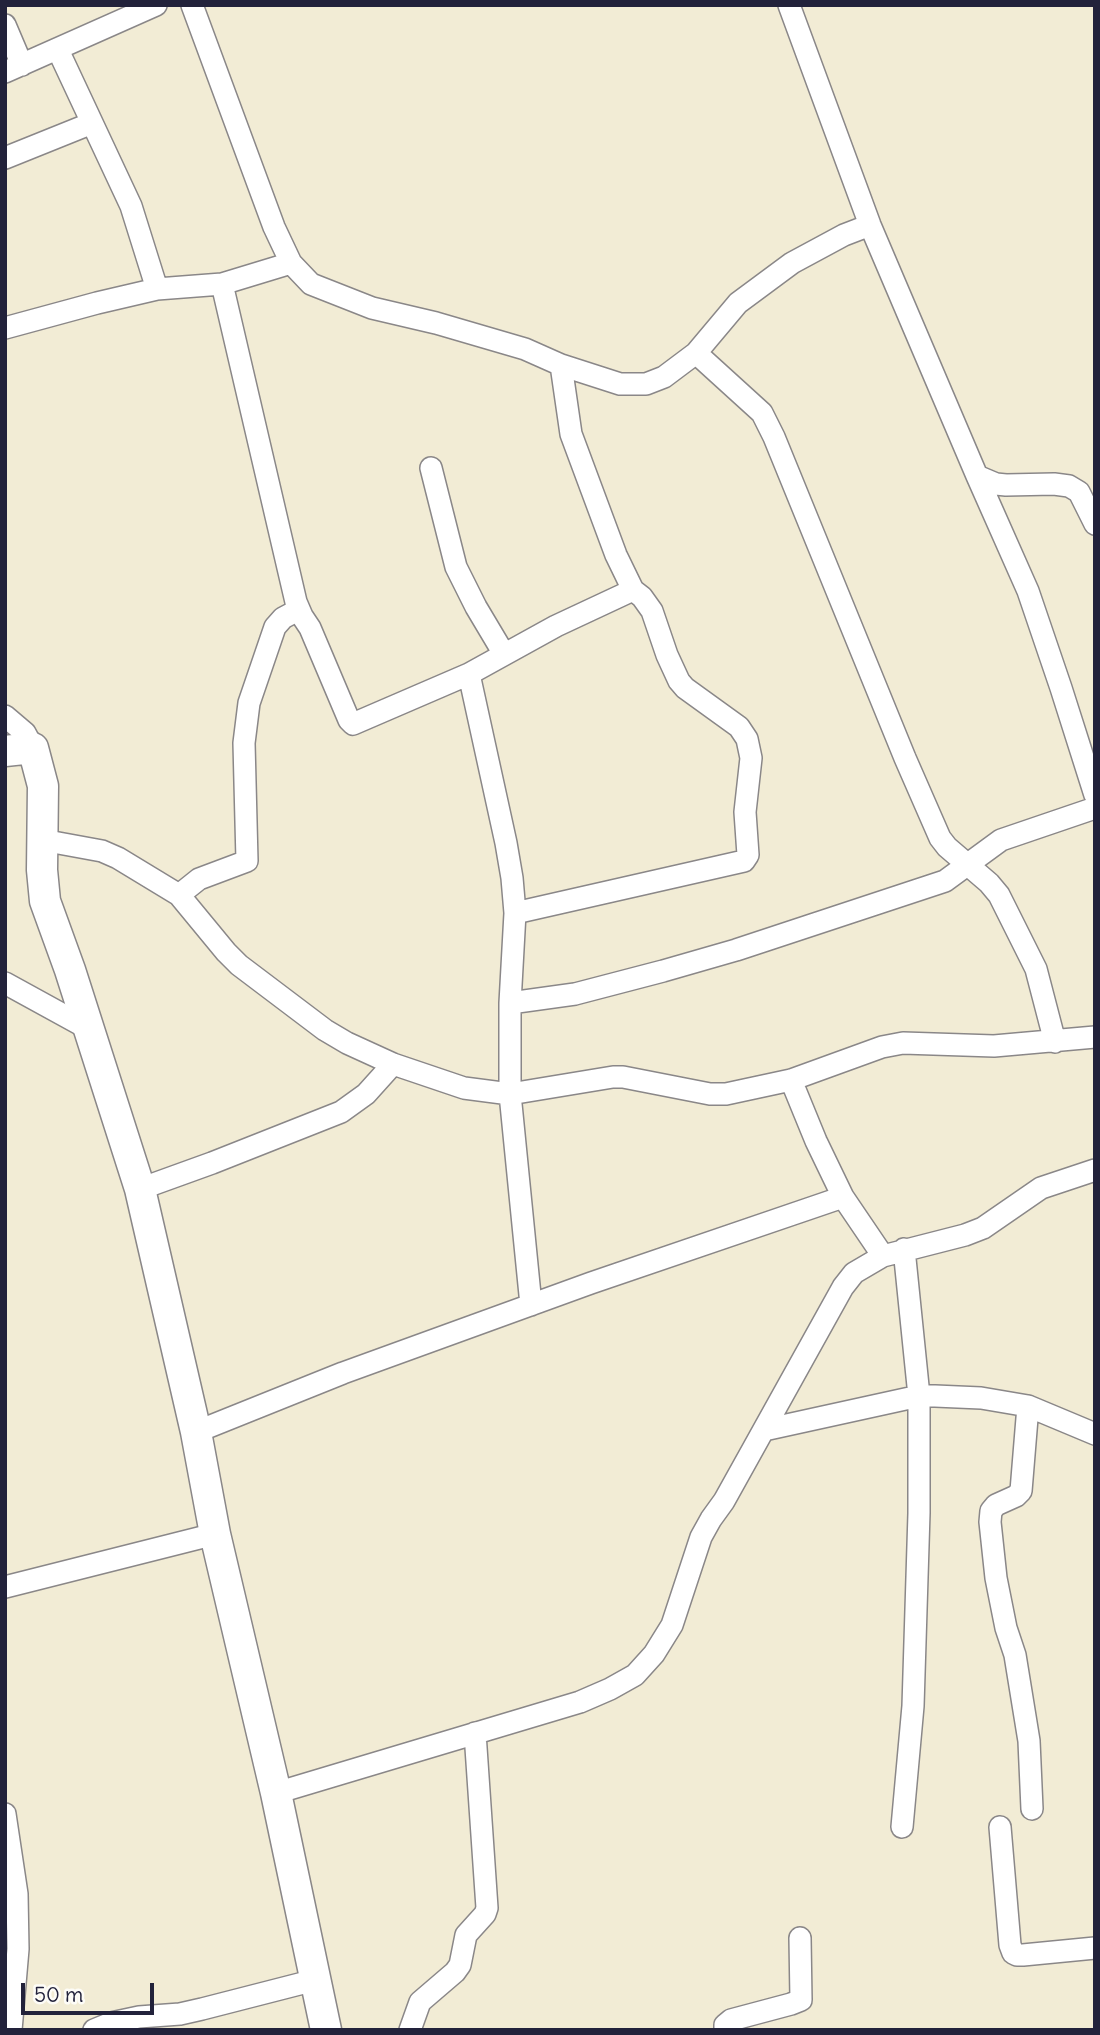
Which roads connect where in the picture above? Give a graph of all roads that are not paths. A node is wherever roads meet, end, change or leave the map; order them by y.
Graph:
1 (156, 5) edge
2 (192, 5) edge
3 (789, 5) edge
4 (5, 25) edge
5 (58, 50) junction
6 (14, 69) edge
7 (92, 123) junction
8 (5, 158) edge
9 (870, 225) junction
10 (291, 263) junction
11 (222, 284) junction
12 (157, 289) junction
13 (5, 328) edge
14 (695, 353) junction
15 (561, 365) junction
16 (431, 468) dead end
17 (977, 476) junction
18 (1089, 492) edge
19 (1095, 524) edge
20 (633, 590) junction
21 (298, 610) junction
22 (505, 654) junction
23 (469, 674) junction
24 (5, 716) edge
25 (19, 749) edge
26 (1095, 794) edge
27 (1095, 808) edge
28 (42, 840) junction
29 (967, 866) junction
30 (179, 895) junction
31 (515, 913) junction
32 (5, 983) edge
33 (510, 1003) junction
34 (87, 1028) junction
35 (1095, 1037) edge
36 (1055, 1042) junction
37 (393, 1064) junction
38 (791, 1080) junction
39 (510, 1094) junction
40 (1095, 1170) edge
41 (140, 1189) junction
42 (843, 1197) junction
43 (904, 1249) junction
44 (883, 1256) junction
45 (531, 1305) junction
46 (919, 1396) junction
47 (1028, 1406) junction
48 (764, 1430) junction
49 (196, 1432) junction
50 (1095, 1434) edge
51 (215, 1534) junction
52 (5, 1587) edge
53 (475, 1733) junction
54 (276, 1793) junction
55 (1032, 1809) dead end
56 (5, 1814) edge
57 (902, 1827) dead end
58 (1000, 1827) dead end
59 (800, 1938) dead end
60 (1095, 1948) edge
61 (315, 1980) junction
62 (10, 2030) edge
63 (94, 2030) edge
64 (326, 2030) edge
65 (410, 2030) edge
66 (725, 2030) edge

1 - 5 street
2 - 10 street
3 - 9 street
4 - 6 street
5 - 6 street
5 - 7 street
7 - 8 street
7 - 12 street
9 - 14 street
9 - 17 street
10 - 11 street
10 - 15 street
11 - 12 street
11 - 21 street
12 - 13 street
14 - 15 street
14 - 29 street
15 - 20 street
16 - 22 street
17 - 18 street
17 - 26 street
18 - 19 street
20 - 22 street
20 - 31 street
21 - 23 street
21 - 30 street
22 - 23 street
23 - 31 street
24 - 25 street
25 - 28 street
27 - 29 street
28 - 30 street
28 - 34 street
29 - 33 street
29 - 36 street
30 - 37 street
31 - 33 street
32 - 34 street
33 - 39 street
34 - 41 street
35 - 36 street
36 - 38 street
37 - 39 street
37 - 41 street
38 - 39 street
38 - 42 street
39 - 45 street
40 - 43 street
41 - 49 street
42 - 44 street
42 - 45 street
43 - 44 street
43 - 46 street
44 - 48 street
45 - 49 street
46 - 47 street
46 - 48 street
46 - 57 street
47 - 50 street
47 - 55 street
48 - 53 street
49 - 51 street
51 - 52 street
51 - 54 street
53 - 54 street
53 - 65 street
54 - 61 street
56 - 62 street
58 - 60 street
59 - 66 street
61 - 63 street
61 - 64 street

